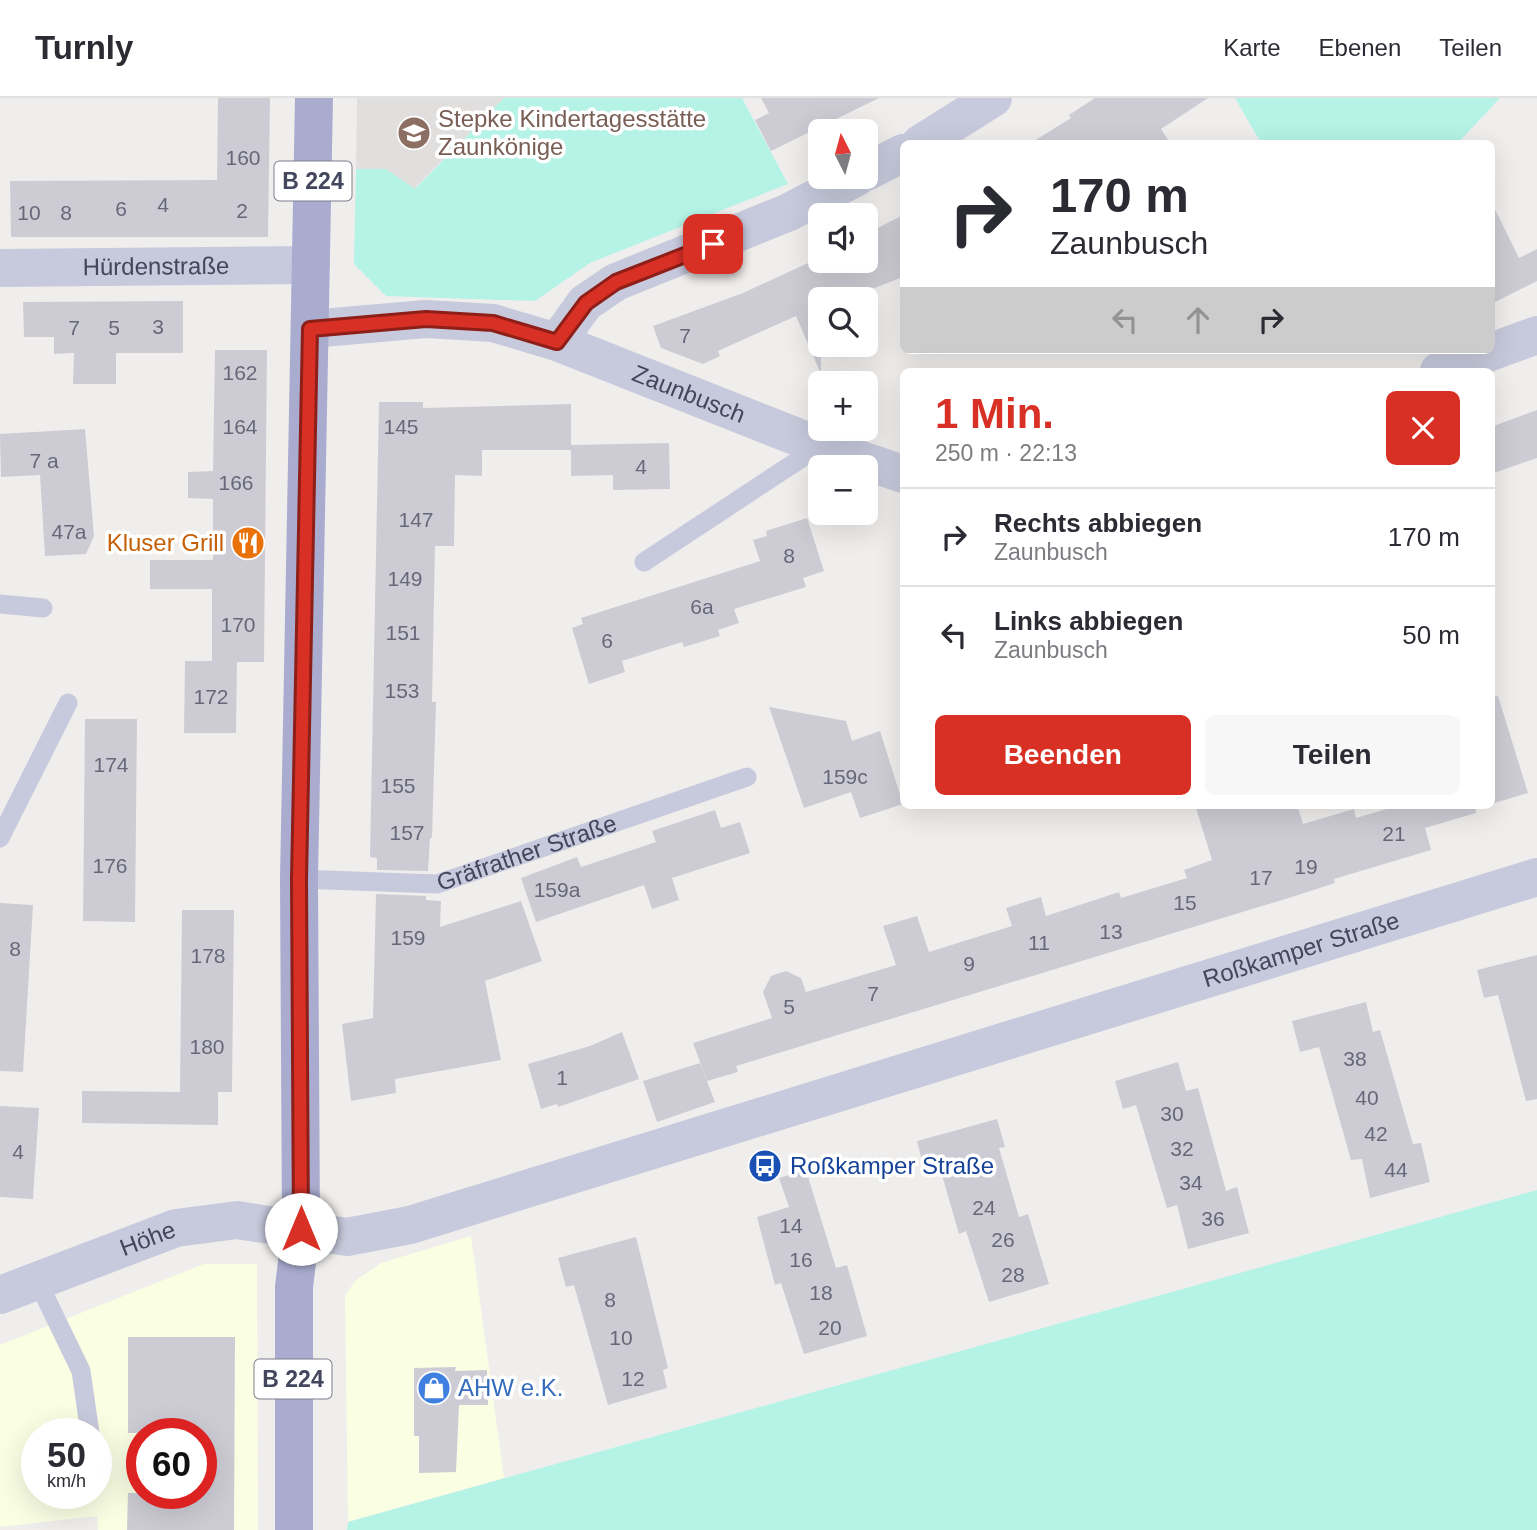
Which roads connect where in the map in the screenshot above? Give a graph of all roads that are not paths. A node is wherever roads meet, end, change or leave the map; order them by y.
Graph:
1 (314, 98) edge
2 (993, 98) edge
3 (926, 140) edge
4 (900, 155) edge
5 (878, 166) edge
6 (834, 189) edge
7 (311, 265) junction
8 (0, 268) edge
9 (310, 329) junction
10 (1537, 335) edge
11 (557, 342) junction
12 (1495, 350) edge
13 (1485, 354) edge
14 (1447, 368) edge
15 (820, 446) junction
16 (900, 473) edge
17 (645, 562) dead end
18 (0, 604) edge
19 (43, 608) dead end
20 (68, 703) dead end
21 (747, 777) dead end
22 (0, 838) edge
23 (1537, 877) edge
24 (299, 879) junction
25 (301, 1229) junction
26 (10, 1287) edge
27 (88, 1418) edge
28 (294, 1530) edge

1 - 7 main road, B 224
2 - 3 street
4 - 5 street
6 - 11 street
7 - 8 street, Hürdenstraße
7 - 9 main road, B 224
9 - 11 street, Zaunbusch
9 - 24 main road, B 224
10 - 12 street
11 - 15 street, Zaunbusch
13 - 14 street
15 - 16 street, Zaunbusch
15 - 17 lane
18 - 19 lane
20 - 22 lane
21 - 24 lane, Gräfrather Straße
23 - 25 street, Roßkamper Straße
24 - 25 main road, B 224
25 - 26 street, Höhe
25 - 28 main road, B 224
26 - 27 lane

